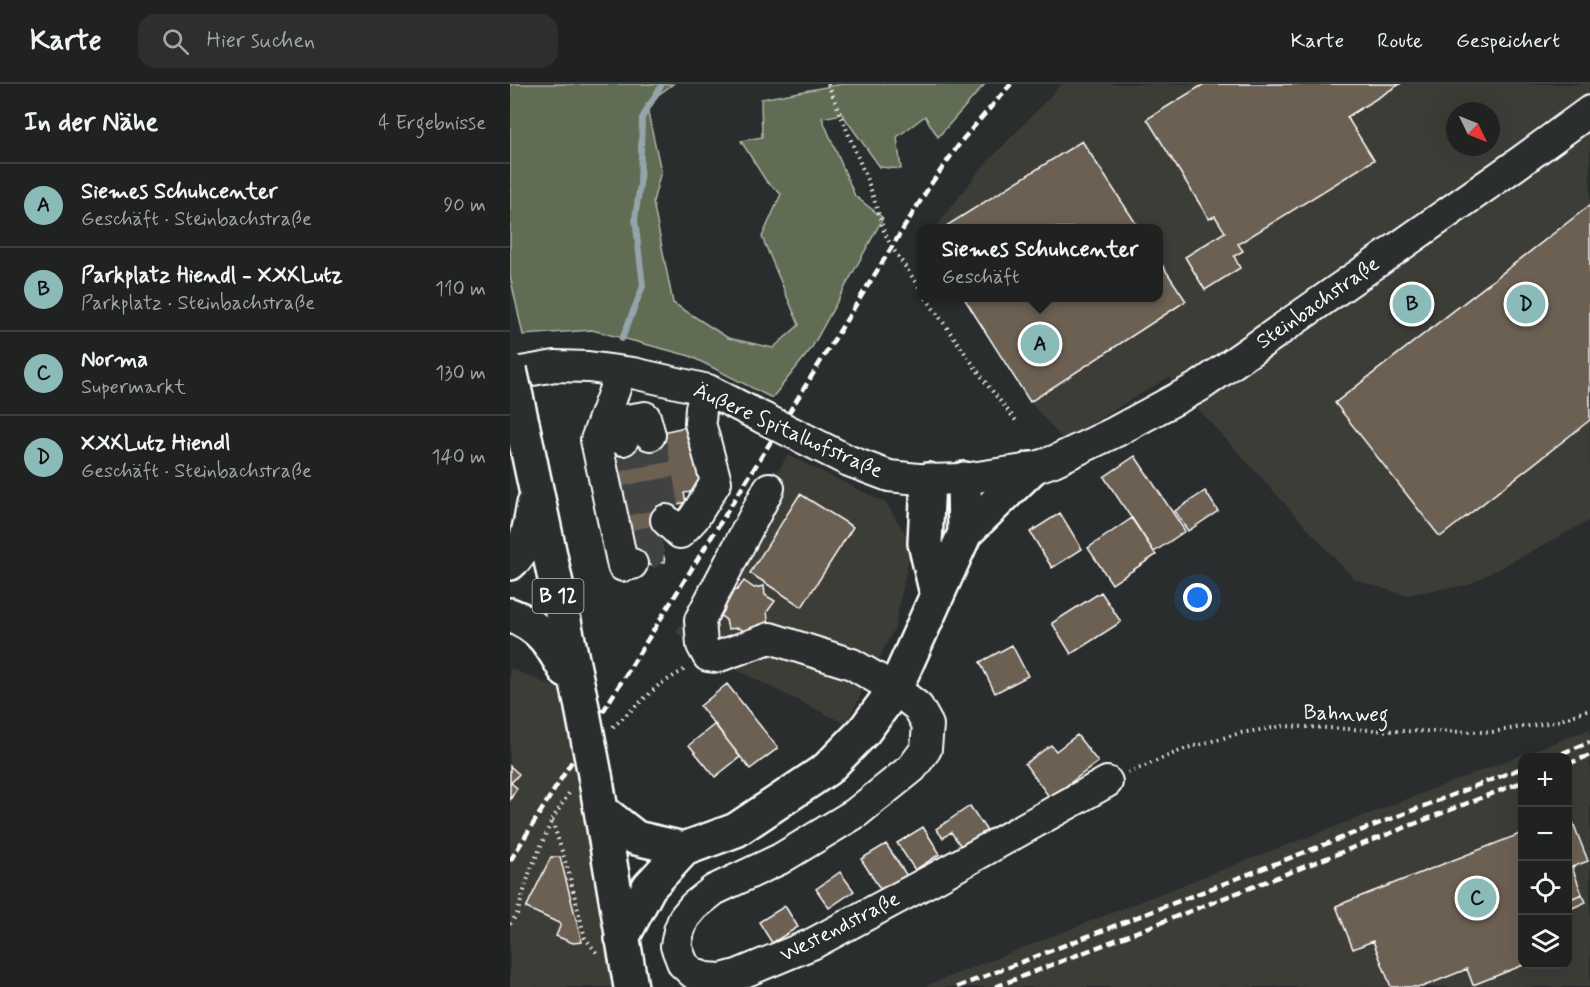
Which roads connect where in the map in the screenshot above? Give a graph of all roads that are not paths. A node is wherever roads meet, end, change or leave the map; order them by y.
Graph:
1 (1584, 126) edge
2 (510, 372) edge
3 (621, 372) junction
4 (708, 390) junction
5 (1031, 469) junction
6 (964, 479) junction
7 (927, 480) junction
8 (769, 488) dead end
9 (535, 494) junction
10 (666, 520) dead end
11 (964, 533) junction
12 (510, 563) edge
13 (632, 564) dead end
14 (937, 594) junction
15 (510, 615) edge
16 (895, 689) junction
17 (580, 698) junction
18 (1107, 782) road end
19 (603, 812) junction
20 (684, 849) junction
21 (611, 948) junction
22 (631, 987) edge

1 - 5 street, Steinbachstraße
2 - 3 street, Äußere Spitalhofstraße
2 - 9 main road, B 12, bridge
3 - 4 street, Äußere Spitalhofstraße
3 - 13 street
4 - 7 street, Äußere Spitalhofstraße, bridge
4 - 10 street
5 - 6 street, Äußere Spitalhofstraße
5 - 11 main road
6 - 7 street, Äußere Spitalhofstraße
6 - 11 main road
7 - 14 main road
8 - 16 street
9 - 12 main road
9 - 17 main road, B 12
11 - 14 main road
14 - 16 main road
15 - 17 main road
16 - 18 street, Westendstraße
16 - 20 main road
17 - 19 main road, B 12, bridge
19 - 20 main road
19 - 21 main road, B 12
20 - 21 main road
21 - 22 main road, B 12

